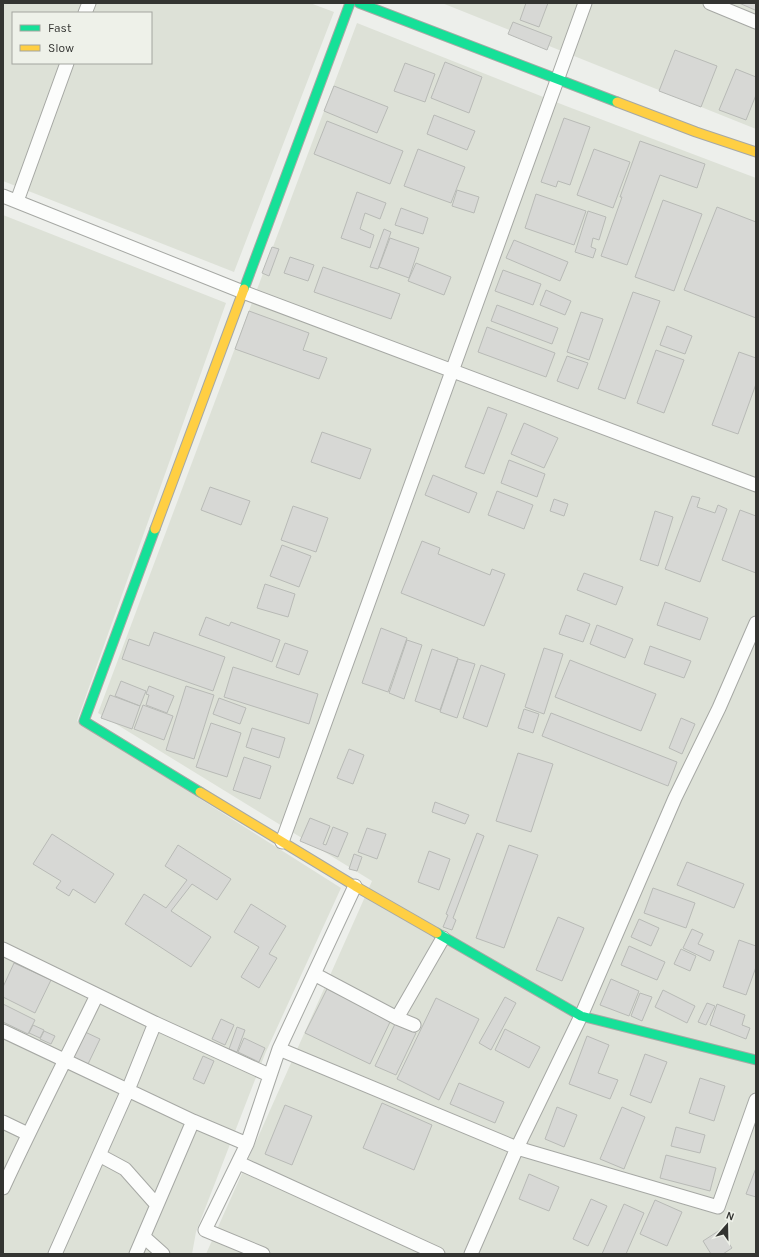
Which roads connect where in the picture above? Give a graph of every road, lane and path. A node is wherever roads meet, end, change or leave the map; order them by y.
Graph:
1 (350, 3) edge
2 (359, 3) edge
3 (585, 3) edge
4 (710, 3) edge
5 (756, 22) edge
6 (67, 64) edge
7 (557, 79) junction
8 (756, 152) edge
9 (3, 196) edge
10 (17, 201) junction
11 (243, 292) junction
12 (452, 371) junction
13 (756, 485) edge
14 (756, 623) edge
15 (282, 842) junction
16 (355, 886) junction
17 (443, 938) junction
18 (3, 949) edge
19 (314, 974) junction
20 (97, 995) junction
21 (581, 1016) junction
22 (397, 1018) junction
23 (156, 1023) junction
24 (414, 1025) dead end
25 (3, 1031) edge
26 (279, 1050) junction
27 (66, 1060) junction
28 (756, 1060) edge
29 (269, 1075) junction
30 (128, 1090) junction
31 (756, 1100) edge
32 (193, 1121) junction
33 (3, 1122) edge
34 (28, 1134) junction
35 (247, 1144) junction
36 (517, 1148) junction
37 (99, 1155) junction
38 (239, 1163) junction
39 (3, 1188) edge
40 (156, 1204) junction
41 (144, 1237) junction
42 (55, 1254) edge
43 (136, 1254) edge
44 (163, 1254) edge
45 (263, 1254) edge
46 (438, 1254) edge
47 (471, 1254) edge

1 - 11 street
2 - 7 street
3 - 7 street
4 - 5 street
6 - 10 street
7 - 8 street
7 - 12 street
9 - 10 street
10 - 11 street
11 - 12 street
11 - 15 street
12 - 13 street
12 - 15 street
14 - 21 street
15 - 16 street
16 - 17 street
16 - 19 street
17 - 21 street
17 - 22 street
18 - 20 street
19 - 22 street
19 - 26 street
20 - 23 street
20 - 27 street
21 - 28 street
21 - 36 street
22 - 24 street
23 - 29 street
23 - 30 street
25 - 27 street
26 - 29 street
26 - 36 street
27 - 30 street
27 - 34 street
29 - 35 street
30 - 32 street
30 - 37 street
31 - 36 street
32 - 35 street
32 - 40 street
33 - 34 street
34 - 39 street
35 - 38 street
36 - 47 street
37 - 40 street
37 - 42 street
38 - 45 street
38 - 46 street
40 - 41 street
41 - 43 street
41 - 44 street

